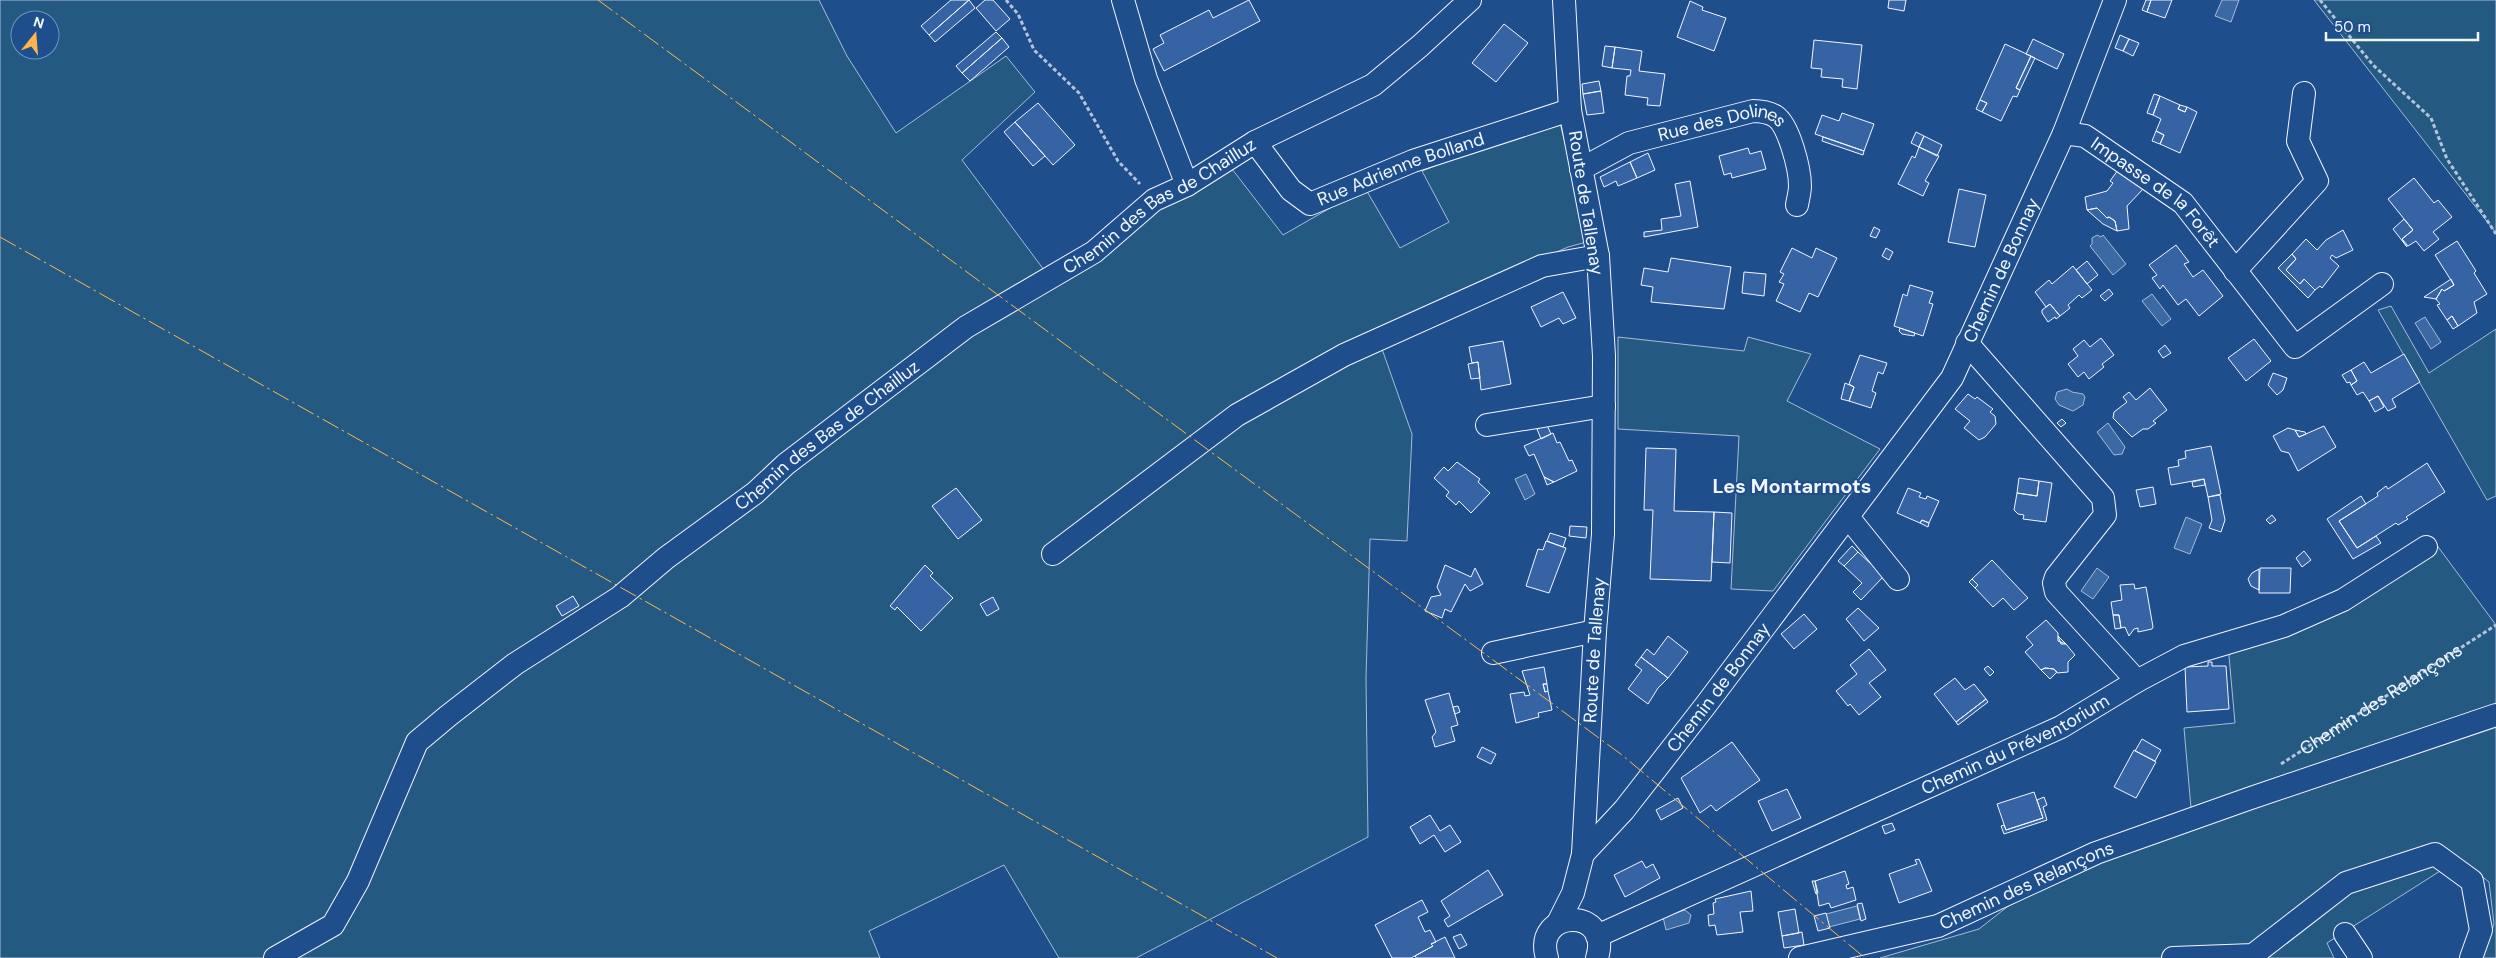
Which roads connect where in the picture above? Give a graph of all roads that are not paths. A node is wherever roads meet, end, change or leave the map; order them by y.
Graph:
1 (1123, 0) edge
2 (1470, 0) edge
3 (1564, 0) edge
4 (2115, 0) edge
5 (2304, 93) dead end
6 (1570, 110) junction
7 (2064, 133) junction
8 (1255, 142) junction
9 (1581, 169) junction
10 (1187, 184) junction
11 (1797, 206) dead end
12 (1598, 256) junction
13 (2235, 271) junction
14 (2382, 284) dead end
15 (1967, 343) junction
16 (1604, 406) junction
17 (1486, 425) dead end
18 (1848, 517) junction
19 (2426, 546) dead end
20 (1052, 554) dead end
21 (1898, 579) dead end
22 (1595, 631) junction
23 (1493, 653) dead end
24 (2137, 680) junction
25 (2496, 715) edge
26 (1583, 854) junction
27 (1569, 922) junction
28 (2345, 934) dead end
29 (1597, 936) junction
30 (1543, 956) edge
31 (275, 958) edge
32 (1597, 958) edge
33 (1804, 958) edge
34 (2173, 958) edge
35 (2361, 958) edge
36 (2471, 958) edge

1 - 10 street
2 - 8 street, Chemin des Bas de Chailluz
3 - 6 street, Route de Tallenay
4 - 7 street, Chemin de Bonnay
5 - 13 street
6 - 8 street, Rue Adrienne Bolland
6 - 9 street, Route de Tallenay
7 - 13 street, Impasse de la Forêt
7 - 15 street, Chemin de Bonnay
8 - 10 street, Chemin des Bas de Chailluz
9 - 11 street, Rue des Dolines
9 - 12 street, Route de Tallenay
10 - 31 street, Chemin des Bas de Chailluz
12 - 16 street, Route de Tallenay
12 - 20 street
13 - 14 street, Impasse de la Forêt
15 - 18 street, Chemin de Bonnay
15 - 24 street
16 - 17 street
16 - 22 street, Route de Tallenay
18 - 21 street
18 - 26 street, Chemin de Bonnay
19 - 24 street, Chemin du Préventorium
22 - 23 street
22 - 26 street, Route de Tallenay
24 - 29 street, Chemin du Préventorium
25 - 33 street, Chemin des Relançons
26 - 27 street, Route de Tallenay
27 - 29 street
27 - 30 street
28 - 35 street
29 - 32 street
34 - 36 street

